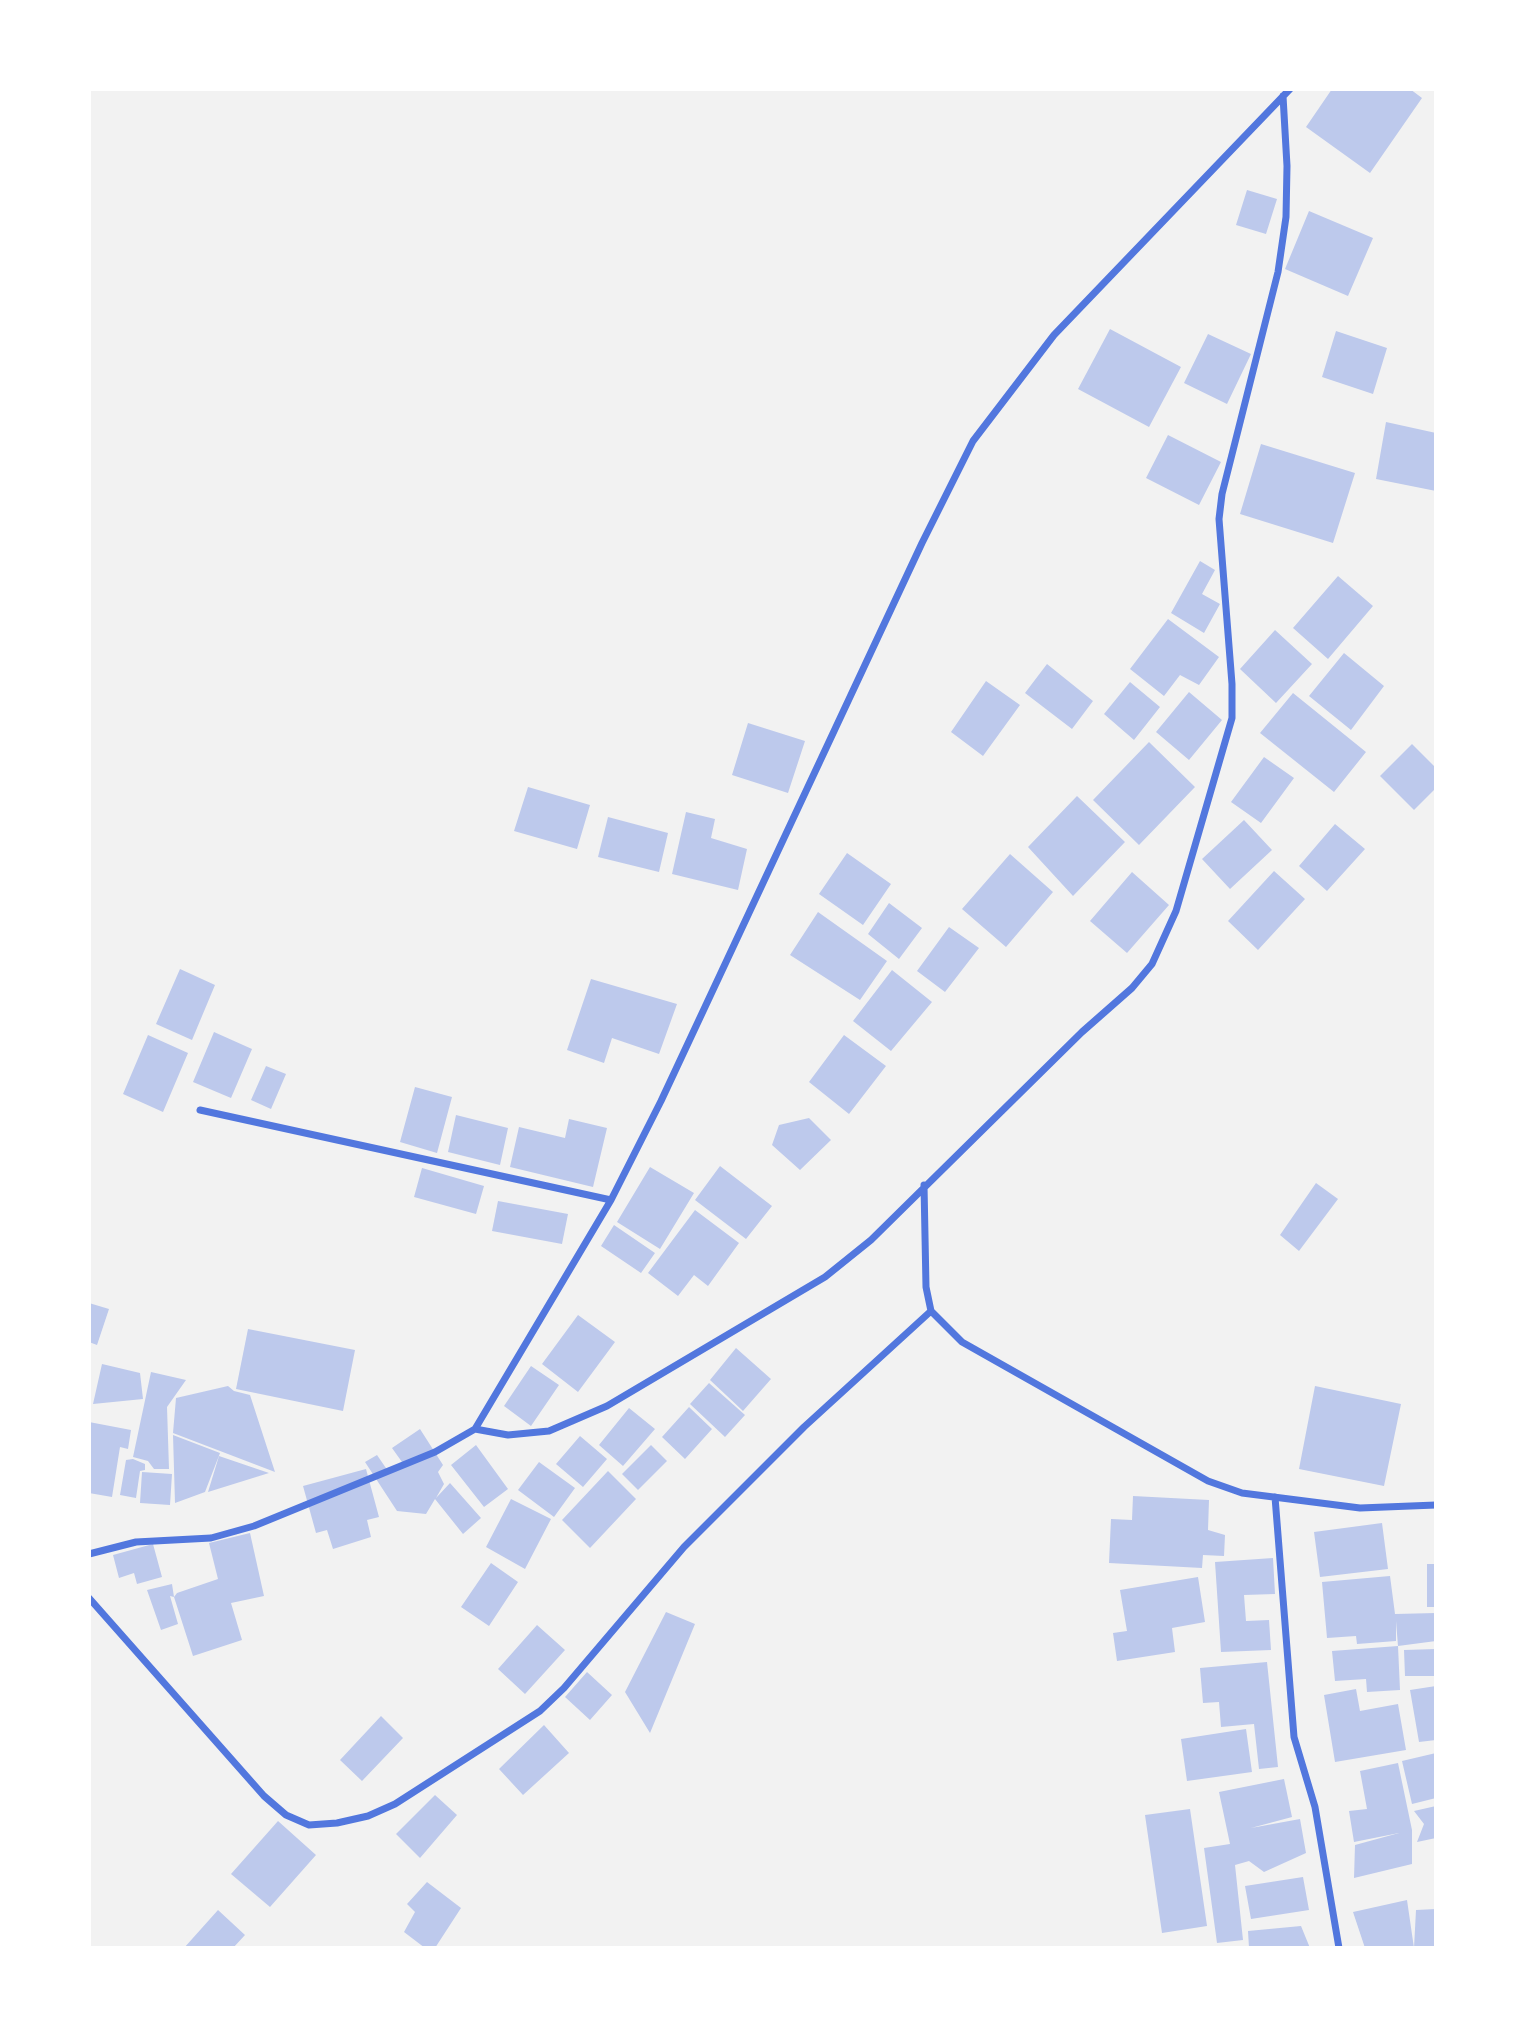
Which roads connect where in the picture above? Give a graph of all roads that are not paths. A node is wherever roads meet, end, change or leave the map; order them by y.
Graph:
1 (1290, 89) edge
2 (1283, 96) junction
3 (200, 1110) dead end
4 (924, 1185) junction
5 (611, 1200) junction
6 (931, 1311) junction
7 (475, 1429) junction
8 (1275, 1497) junction
9 (1436, 1505) edge
10 (89, 1554) edge
11 (89, 1598) edge
12 (1339, 1948) edge

1 - 2 street
2 - 4 street
2 - 5 street
3 - 5 street
4 - 6 street
4 - 7 street
5 - 7 street
6 - 8 street
6 - 11 street
7 - 10 street
8 - 9 street
8 - 12 street

